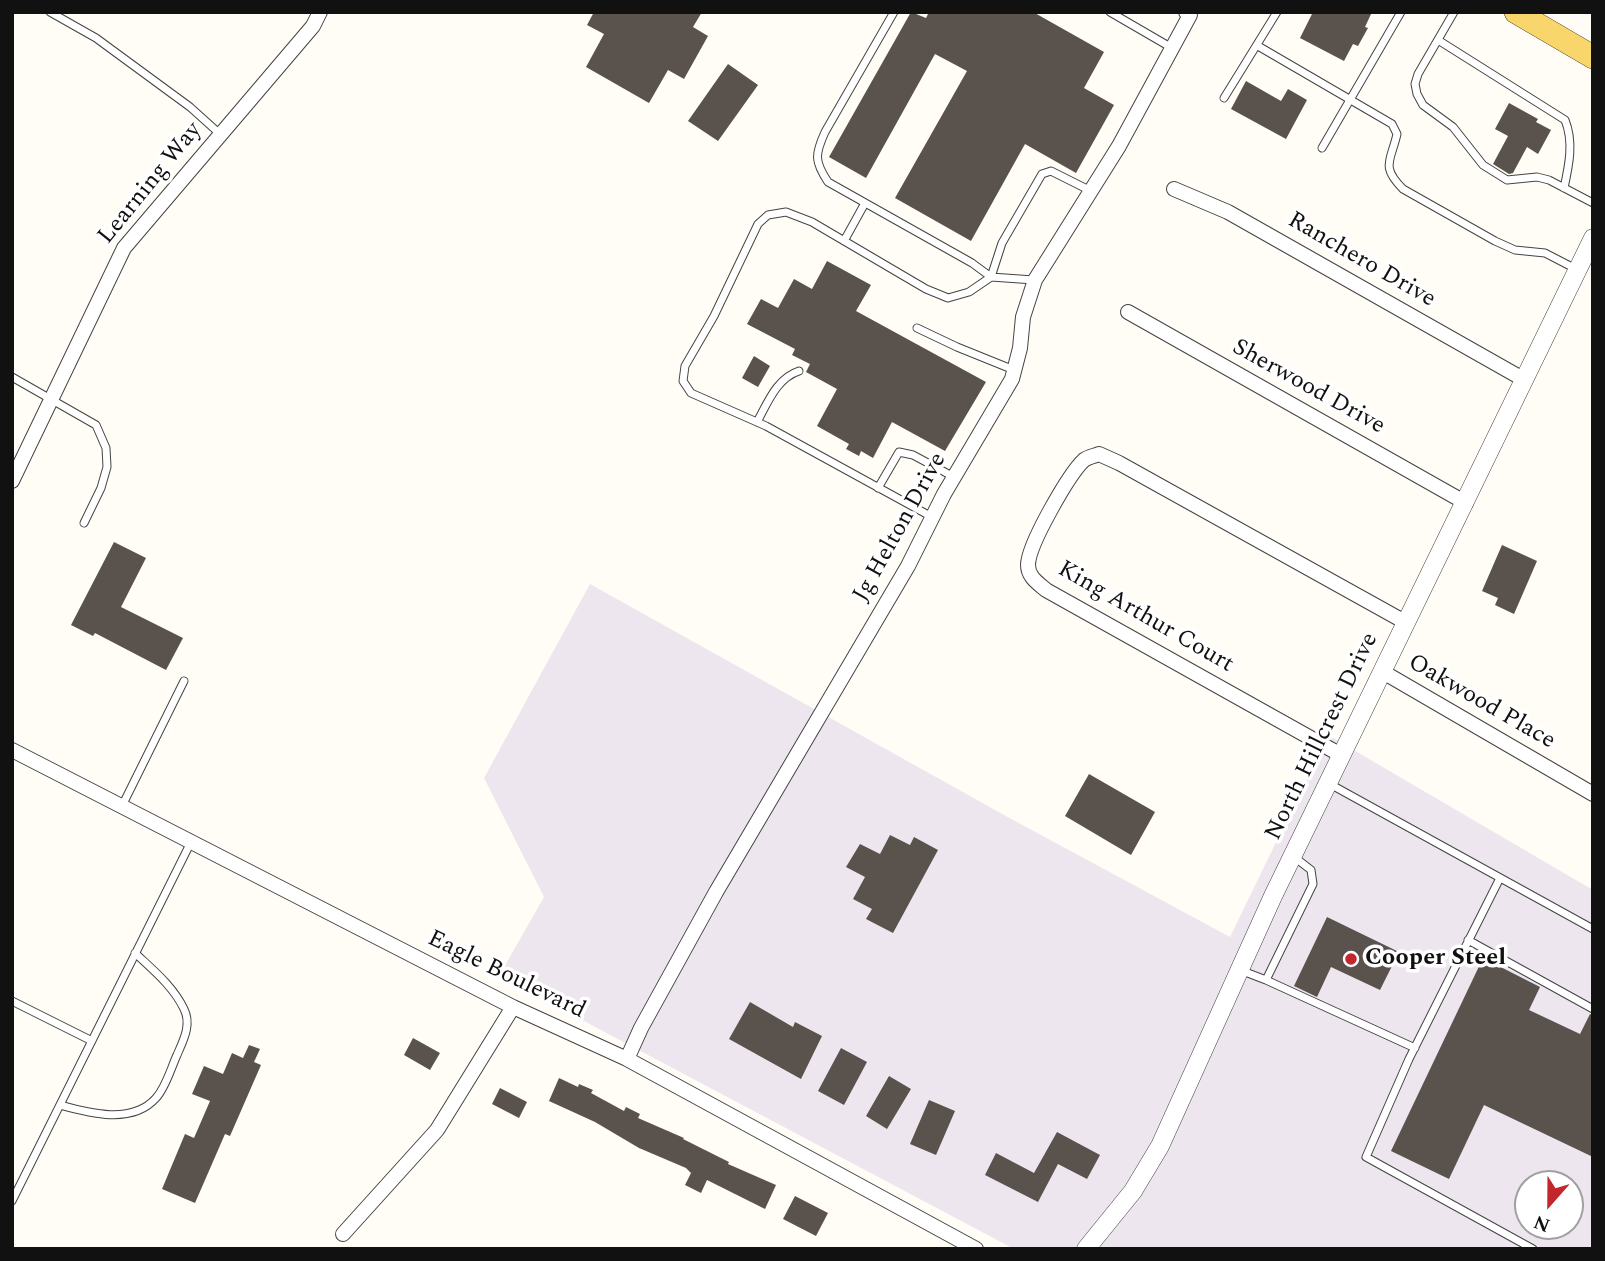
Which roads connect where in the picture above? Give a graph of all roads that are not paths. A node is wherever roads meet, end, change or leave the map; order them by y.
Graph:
1 (50, 12) edge
2 (320, 12) edge
3 (894, 12) edge
4 (1110, 12) edge
5 (1186, 12) edge
6 (1277, 12) edge
7 (1401, 12) edge
8 (1454, 12) edge
9 (1516, 12) edge
10 (66, 16) edge
11 (1438, 40) junction
12 (1258, 46) junction
13 (1172, 48) junction
14 (1593, 57) edge
15 (1224, 99) dead end
16 (1351, 99) junction
17 (220, 134) junction
18 (1322, 148) dead end
19 (1564, 188) junction
20 (1174, 189) dead end
21 (1091, 191) junction
22 (865, 203) junction
23 (1593, 203) edge
24 (1593, 238) edge
25 (844, 241) junction
26 (1577, 270) junction
27 (991, 277) junction
28 (1035, 280) junction
29 (1128, 312) dead end
30 (917, 328) dead end
31 (1014, 370) junction
32 (799, 371) dead end
33 (12, 377) edge
34 (1522, 379) junction
35 (52, 398) junction
36 (757, 422) junction
37 (954, 477) junction
38 (12, 481) edge
39 (878, 488) junction
40 (1466, 503) junction
41 (932, 517) junction
42 (83, 523) dead end
43 (1405, 622) junction
44 (1382, 672) junction
45 (184, 681) dead end
46 (12, 750) edge
47 (1341, 755) junction
48 (1328, 782) junction
49 (1593, 794) edge
50 (122, 806) junction
51 (191, 842) junction
52 (1293, 856) junction
53 (1500, 878) junction
54 (1593, 929) edge
55 (1468, 940) junction
56 (135, 953) junction
57 (1240, 970) junction
58 (1266, 981) junction
59 (12, 1001) edge
60 (513, 1007) junction
61 (1593, 1009) edge
62 (92, 1041) junction
63 (1415, 1048) junction
64 (627, 1059) junction
65 (60, 1105) junction
66 (12, 1201) edge
67 (343, 1234) dead end
68 (976, 1249) edge
69 (1086, 1249) edge
70 (1533, 1249) edge

1 - 10 lane
2 - 17 street, Learning Way
3 - 22 lane
4 - 13 lane
5 - 13 street, Jg Helton Drive
6 - 12 lane
7 - 16 lane
8 - 11 lane
9 - 14 main road
10 - 17 lane
11 - 19 lane
11 - 19 lane
12 - 15 lane
12 - 16 lane
13 - 21 street, Jg Helton Drive
16 - 18 lane
16 - 26 lane
17 - 35 street, Learning Way
19 - 23 lane
20 - 34 street, Ranchero Drive
21 - 27 lane
21 - 28 street, Jg Helton Drive
22 - 25 lane
22 - 27 lane
24 - 26 street, North Hillcrest Drive
25 - 27 lane
25 - 36 lane
26 - 34 street, North Hillcrest Drive
27 - 28 lane
28 - 31 street, Jg Helton Drive
29 - 40 street, Sherwood Drive
30 - 31 lane
31 - 37 street, Jg Helton Drive
32 - 36 lane
33 - 35 lane
34 - 40 street, North Hillcrest Drive
35 - 38 street, Learning Way
35 - 42 lane
36 - 39 lane
37 - 39 lane
37 - 41 street, Jg Helton Drive
39 - 41 lane
40 - 43 street, North Hillcrest Drive
41 - 64 street, Jg Helton Drive
43 - 44 street, North Hillcrest Drive
43 - 47 street, King Arthur Court
44 - 47 street, North Hillcrest Drive
44 - 49 street, Oakwood Place
45 - 50 lane
46 - 50 street, Eagle Boulevard
47 - 48 street, North Hillcrest Drive
48 - 52 street, North Hillcrest Drive
48 - 53 lane
50 - 51 street, Eagle Boulevard
51 - 56 lane
51 - 60 street, Eagle Boulevard
52 - 57 street, North Hillcrest Drive
52 - 58 lane
53 - 54 lane
53 - 55 lane
55 - 61 lane
55 - 63 lane
56 - 62 lane
56 - 65 lane
57 - 58 lane
57 - 69 street, North Hillcrest Drive
58 - 63 lane
59 - 62 lane
60 - 64 street, Eagle Boulevard
60 - 67 street
62 - 65 lane
63 - 70 lane
64 - 68 street, Eagle Boulevard
65 - 66 lane

